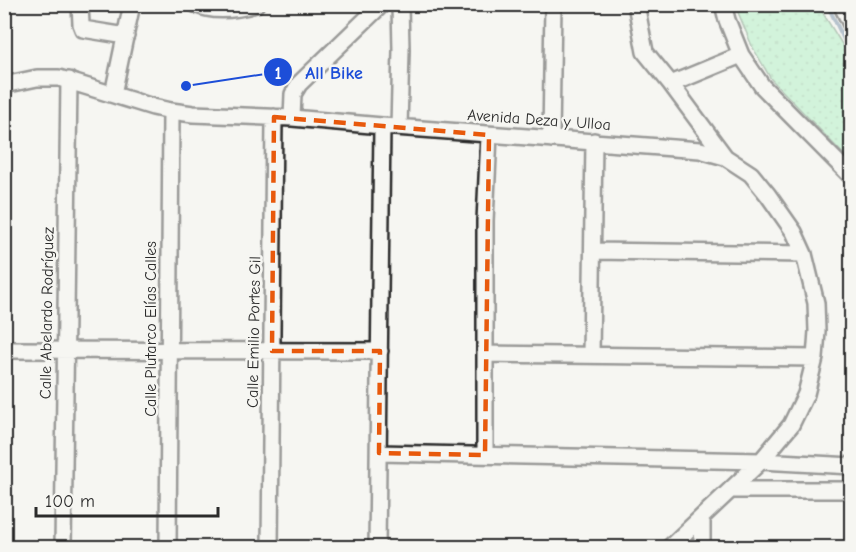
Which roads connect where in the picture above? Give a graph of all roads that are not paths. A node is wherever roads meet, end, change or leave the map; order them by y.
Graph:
1 (80, 4) edge
2 (132, 4) edge
3 (195, 4) edge
4 (256, 4) edge
5 (382, 4) edge
6 (400, 4) edge
7 (553, 4) edge
8 (636, 4) edge
9 (723, 4) edge
10 (841, 4) edge
11 (848, 4) edge
12 (852, 10) edge
13 (852, 26) edge
14 (126, 36) junction
15 (741, 55) junction
16 (69, 80) junction
17 (671, 84) junction
18 (4, 85) edge
19 (113, 94) junction
20 (171, 111) junction
21 (274, 117) junction
22 (292, 118) junction
23 (382, 126) junction
24 (399, 127) junction
25 (489, 135) junction
26 (551, 139) junction
27 (594, 141) junction
28 (725, 157) junction
29 (852, 177) edge
30 (593, 251) junction
31 (804, 254) junction
32 (4, 350) edge
33 (169, 350) junction
34 (65, 351) junction
35 (272, 351) junction
36 (380, 351) junction
37 (485, 354) junction
38 (591, 355) junction
39 (815, 358) junction
40 (379, 453) junction
41 (485, 455) junction
42 (761, 461) junction
43 (852, 466) edge
44 (731, 490) junction
45 (852, 490) edge
46 (702, 517) junction
47 (63, 548) edge
48 (168, 548) edge
49 (270, 548) edge
50 (376, 548) edge
51 (669, 548) edge
52 (702, 548) edge

1 - 14 street
2 - 14 street
3 - 4 street
5 - 22 street
6 - 24 street
7 - 26 street
8 - 17 street
9 - 15 street
10 - 13 street
11 - 12 main road
14 - 19 street
15 - 17 street
15 - 29 street
16 - 18 street, Avenida Deza y Ulloa
16 - 19 street, Avenida Deza y Ulloa
16 - 34 street, Calle Abelardo Rodríguez
17 - 28 street
19 - 20 street, Avenida Deza y Ulloa
20 - 21 street, Avenida Deza y Ulloa
20 - 33 street, Calle Plutarco Elías Calles
21 - 22 street, Avenida Deza y Ulloa
21 - 35 street, Calle Emilio Portes Gil
22 - 23 street, Avenida Deza y Ulloa
23 - 24 street, Avenida Deza y Ulloa
23 - 36 street
24 - 25 street, Avenida Deza y Ulloa
25 - 26 street, Avenida Deza y Ulloa
25 - 37 street
26 - 27 street, Avenida Deza y Ulloa
27 - 28 street, Avenida Deza y Ulloa
27 - 30 street
28 - 31 street, Avenida Deza y Ulloa
30 - 31 street
30 - 38 street
31 - 39 street, Avenida Deza y Ulloa
32 - 34 street
33 - 34 street
33 - 35 street
33 - 48 street, Calle Plutarco Elías Calles
34 - 47 street, Calle Abelardo Rodríguez
35 - 36 street
35 - 49 street, Calle Emilio Portes Gil
36 - 40 street
37 - 38 street
37 - 41 street
38 - 39 street
39 - 42 street, Avenida Deza y Ulloa
40 - 41 street
40 - 50 street
41 - 42 street
42 - 43 street
42 - 44 street, Avenida Deza y Ulloa
44 - 45 street
44 - 46 street, Avenida Deza y Ulloa
46 - 51 street, Avenida Deza y Ulloa
46 - 52 street

